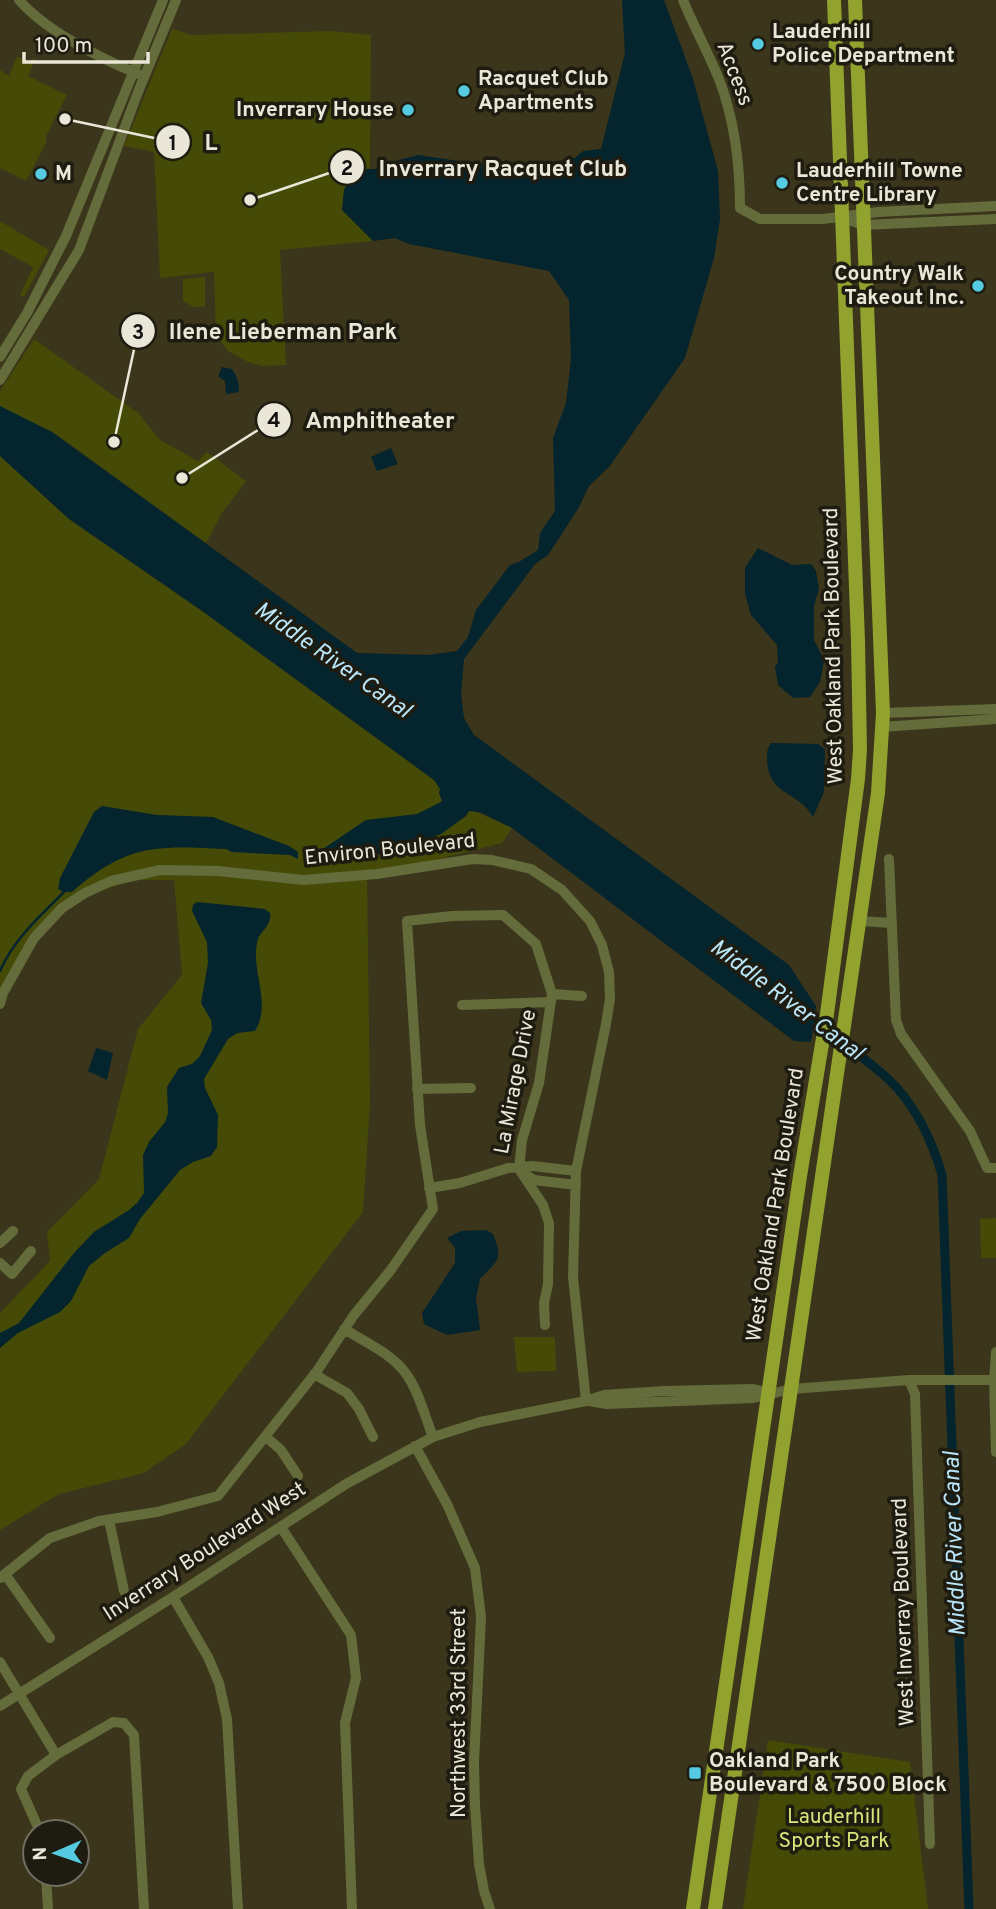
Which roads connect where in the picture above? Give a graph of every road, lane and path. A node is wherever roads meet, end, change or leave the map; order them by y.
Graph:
1 (19, 0) edge
2 (163, 0) edge
3 (176, 0) edge
4 (682, 0) edge
5 (834, 0) edge
6 (855, 0) edge
7 (133, 72) junction
8 (145, 76) junction
9 (996, 206) edge
10 (954, 215) junction
11 (842, 218) junction
12 (863, 219) junction
13 (996, 219) edge
14 (0, 357) edge
15 (0, 380) edge
16 (851, 444) junction
17 (873, 464) junction
18 (852, 471) junction
19 (874, 502) junction
20 (996, 709) edge
21 (996, 719) edge
22 (882, 720) junction
23 (889, 859) dead end
24 (860, 921) junction
25 (892, 923) junction
26 (582, 996) dead end
27 (551, 998) junction
28 (0, 1004) edge
29 (462, 1005) dead end
30 (471, 1088) dead end
31 (418, 1089) junction
32 (991, 1168) edge
33 (519, 1169) junction
34 (576, 1171) junction
35 (800, 1176) junction
36 (576, 1185) junction
37 (429, 1188) junction
38 (818, 1208) junction
39 (31, 1251) dead end
40 (0, 1263) edge
41 (545, 1325) dead end
42 (344, 1329) junction
43 (996, 1353) edge
44 (314, 1374) junction
45 (909, 1380) junction
46 (994, 1380) junction
47 (792, 1389) junction
48 (769, 1393) junction
49 (586, 1401) junction
50 (266, 1437) junction
51 (373, 1437) dead end
52 (433, 1437) junction
53 (415, 1446) junction
54 (996, 1452) edge
55 (298, 1476) dead end
56 (110, 1520) junction
57 (281, 1527) junction
58 (2, 1576) edge
59 (740, 1588) junction
60 (124, 1591) dead end
61 (173, 1597) junction
62 (737, 1612) junction
63 (757, 1621) junction
64 (50, 1638) dead end
65 (754, 1645) junction
66 (0, 1662) edge
67 (19, 1693) junction
68 (0, 1706) edge
69 (56, 1755) junction
70 (710, 1793) junction
71 (34, 1818) edge
72 (727, 1824) junction
73 (704, 1835) junction
74 (930, 1844) dead end
75 (722, 1859) junction
76 (47, 1888) edge
77 (48, 1909) edge
78 (144, 1909) edge
79 (238, 1909) edge
80 (352, 1909) edge
81 (490, 1909) edge
82 (693, 1909) edge
83 (715, 1909) edge

1 - 7 street
2 - 7 street
3 - 8 street
4 - 11 street, Access
5 - 11 main road, West Oakland Park Boulevard
6 - 12 main road, West Oakland Park Boulevard
7 - 8 street
7 - 14 street
8 - 15 street
9 - 10 street
10 - 12 street
10 - 12 street
10 - 13 street
11 - 12 street
11 - 16 main road, West Oakland Park Boulevard
12 - 17 main road, West Oakland Park Boulevard
16 - 17 main road
16 - 18 main road, West Oakland Park Boulevard
17 - 19 main road, West Oakland Park Boulevard
18 - 19 main road
18 - 35 main road, West Oakland Park Boulevard
19 - 22 main road, West Oakland Park Boulevard
20 - 22 street
21 - 22 street
22 - 24 main road, West Oakland Park Boulevard
23 - 25 street
24 - 25 street
24 - 38 main road, West Oakland Park Boulevard
25 - 32 street
26 - 27 street, La Mirage Drive
27 - 29 street, La Mirage Drive
27 - 31 street, La Mirage Drive
27 - 33 street, La Mirage Drive
28 - 34 street, Environ Boulevard
30 - 31 street, La Mirage Drive
31 - 37 street, La Mirage Drive
33 - 34 street, La Mirage Drive
33 - 36 street, La Mirage Drive
33 - 37 street, La Mirage Drive
33 - 41 street, La Mirage Drive
34 - 36 street, Environ Boulevard
35 - 38 main road
35 - 48 main road, West Oakland Park Boulevard
36 - 49 street, Environ Boulevard
37 - 42 street, Inverrary Boulevard West
38 - 47 main road, West Oakland Park Boulevard
39 - 40 street
42 - 44 street, Inverrary Boulevard West
42 - 52 street
43 - 46 street
44 - 50 street, Inverrary Boulevard West
44 - 51 street
45 - 46 street, Inverrary Boulevard West
45 - 47 street, Inverrary Boulevard West
45 - 74 street, West Inverray Boulevard
46 - 54 street
47 - 48 street, Inverrary Boulevard West
47 - 63 main road, West Oakland Park Boulevard
48 - 49 street, Inverrary Boulevard West
48 - 59 main road, West Oakland Park Boulevard
49 - 52 street, Inverrary Boulevard West
50 - 55 street, Inverrary Boulevard West
50 - 56 street, Inverrary Boulevard West
52 - 53 street, Inverrary Boulevard West
53 - 57 street, Inverrary Boulevard West
53 - 81 street, Northwest 33rd Street
56 - 58 street, Inverrary Boulevard West
56 - 60 street, Inverrary Boulevard West
57 - 61 street, Inverrary Boulevard West
57 - 80 street
58 - 64 street, Inverrary Boulevard West
59 - 62 main road, West Oakland Park Boulevard
59 - 63 main road
61 - 67 street, Inverrary Boulevard West
61 - 79 street
62 - 65 main road
62 - 70 main road, West Oakland Park Boulevard
63 - 65 main road, West Oakland Park Boulevard
65 - 72 main road, West Oakland Park Boulevard
66 - 67 street
67 - 68 street, Inverrary Boulevard West
67 - 69 street
69 - 71 street
69 - 78 street
70 - 72 main road
70 - 73 main road, West Oakland Park Boulevard
72 - 75 main road, West Oakland Park Boulevard
73 - 75 main road
73 - 82 main road, West Oakland Park Boulevard
75 - 83 main road, West Oakland Park Boulevard
76 - 77 street

